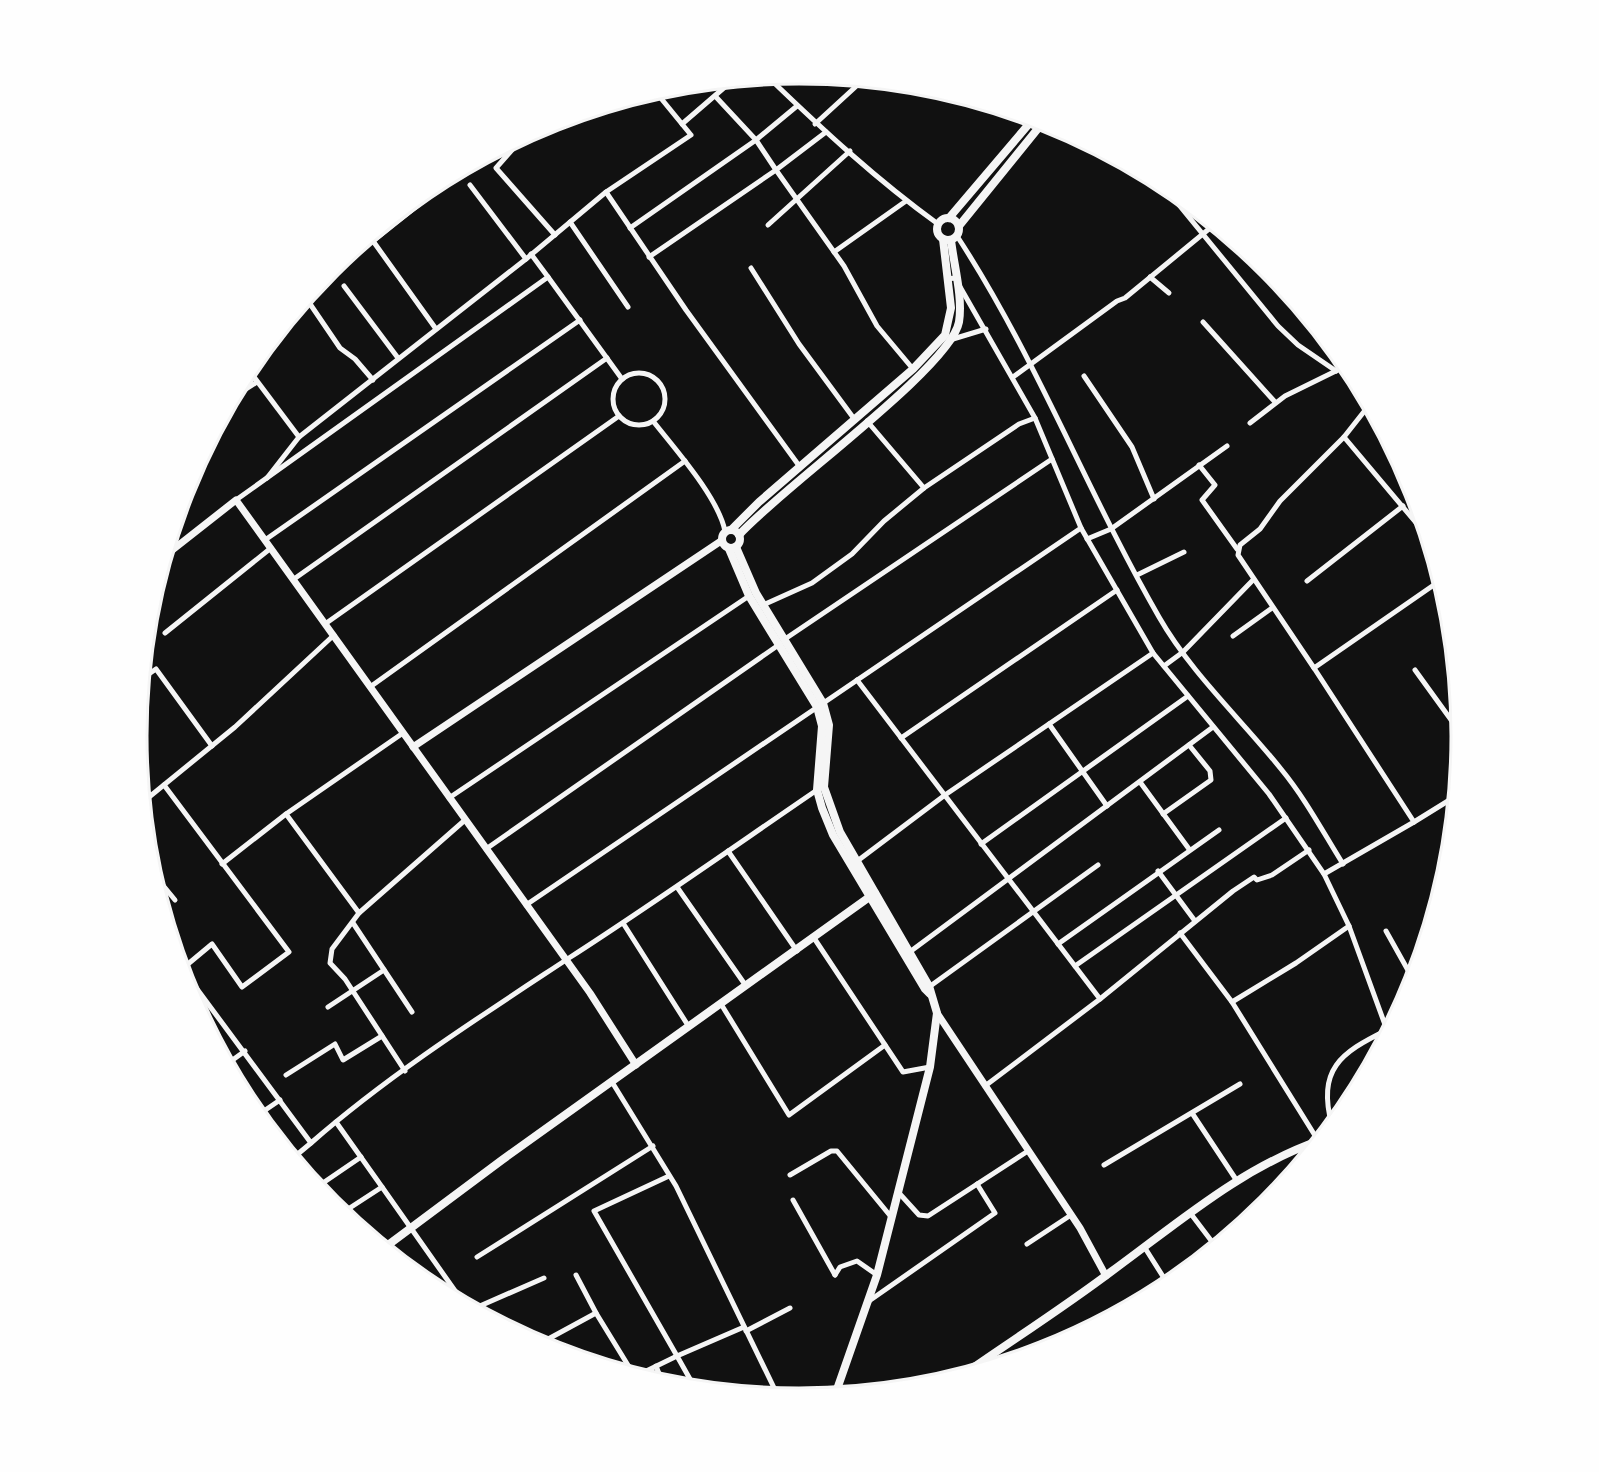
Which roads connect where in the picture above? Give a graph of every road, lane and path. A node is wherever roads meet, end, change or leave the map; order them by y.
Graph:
1 (776, 85) edge
2 (856, 87) edge
3 (724, 89) edge
4 (716, 97) junction
5 (662, 99) edge
6 (797, 106) junction
7 (682, 124) junction
8 (815, 124) junction
9 (1028, 126) edge
10 (1037, 130) edge
11 (826, 132) junction
12 (756, 140) junction
13 (850, 151) junction
14 (503, 155) edge
15 (776, 170) junction
16 (470, 185) dead end
17 (606, 192) junction
18 (798, 198) junction
19 (906, 201) junction
20 (1182, 209) edge
21 (949, 218) junction
22 (570, 222) junction
23 (938, 224) junction
24 (768, 225) dead end
25 (959, 226) junction
26 (630, 228) junction
27 (1208, 229) edge
28 (1203, 233) junction
29 (555, 235) junction
30 (950, 239) junction
31 (374, 243) edge
32 (834, 252) junction
33 (529, 257) junction
34 (650, 257) junction
35 (752, 268) dead end
36 (548, 277) junction
37 (1150, 277) junction
38 (951, 278) junction
39 (344, 286) dead end
40 (1169, 293) dead end
41 (310, 305) edge
42 (628, 307) dead end
43 (580, 320) junction
44 (1203, 322) dead end
45 (435, 329) junction
46 (986, 329) junction
47 (953, 339) junction
48 (398, 358) junction
49 (607, 358) junction
50 (1032, 366) junction
51 (913, 369) junction
52 (1339, 370) edge
53 (1336, 371) junction
54 (1084, 376) dead end
55 (1013, 377) junction
56 (254, 378) edge
57 (622, 379) junction
58 (373, 380) junction
59 (257, 382) junction
60 (249, 387) edge
61 (1275, 402) junction
62 (1365, 411) edge
63 (619, 416) junction
64 (1035, 418) junction
65 (653, 421) junction
66 (855, 421) junction
67 (867, 421) junction
68 (1250, 423) dead end
69 (299, 437) junction
70 (1344, 437) junction
71 (1227, 446) dead end
72 (1052, 459) junction
73 (685, 461) junction
74 (1199, 465) junction
75 (800, 467) junction
76 (267, 478) junction
77 (924, 488) junction
78 (1154, 499) junction
79 (236, 500) junction
80 (1403, 506) junction
81 (1415, 521) edge
82 (1081, 528) junction
83 (1111, 529) junction
84 (732, 532) junction
85 (1087, 539) junction
86 (265, 540) junction
87 (721, 541) junction
88 (176, 547) edge
89 (271, 548) junction
90 (733, 548) junction
91 (1237, 549) junction
92 (1184, 552) dead end
93 (1137, 575) junction
94 (294, 579) junction
95 (1253, 580) junction
96 (1307, 581) dead end
97 (1433, 585) edge
98 (1117, 590) junction
99 (749, 597) junction
100 (763, 605) junction
101 (1272, 608) junction
102 (325, 624) junction
103 (165, 633) dead end
104 (334, 635) junction
105 (1233, 636) dead end
106 (782, 642) junction
107 (1183, 652) junction
108 (1153, 653) junction
109 (1164, 666) junction
110 (1314, 668) junction
111 (1415, 670) dead end
112 (151, 672) edge
113 (857, 680) junction
114 (370, 687) junction
115 (1188, 696) junction
116 (820, 705) junction
117 (1451, 720) edge
118 (1049, 724) junction
119 (1213, 728) junction
120 (403, 733) junction
121 (901, 738) junction
122 (1190, 745) junction
123 (212, 746) junction
124 (413, 747) junction
125 (1082, 772) junction
126 (1140, 782) junction
127 (164, 785) junction
128 (818, 790) junction
129 (945, 795) junction
130 (151, 796) edge
131 (449, 798) junction
132 (1448, 801) edge
133 (1107, 806) junction
134 (286, 814) junction
135 (1164, 814) junction
136 (1286, 818) junction
137 (465, 820) junction
138 (1414, 822) junction
139 (1219, 830) dead end
140 (836, 833) junction
141 (981, 844) junction
142 (486, 849) junction
143 (1190, 849) junction
144 (1309, 850) junction
145 (728, 851) junction
146 (856, 862) junction
147 (222, 864) junction
148 (1343, 864) junction
149 (1098, 865) dead end
150 (1158, 871) junction
151 (1324, 874) junction
152 (1009, 879) junction
153 (677, 887) junction
154 (166, 889) edge
155 (1175, 895) junction
156 (872, 896) junction
157 (175, 900) dead end
158 (526, 905) junction
159 (1033, 911) junction
160 (359, 914) junction
161 (1195, 921) junction
162 (353, 923) junction
163 (623, 923) junction
164 (1349, 926) junction
165 (1386, 931) dead end
166 (1180, 933) junction
167 (814, 938) junction
168 (1058, 944) junction
169 (797, 951) junction
170 (911, 951) junction
171 (566, 961) junction
172 (188, 962) edge
173 (1076, 966) junction
174 (384, 970) junction
175 (1408, 970) edge
176 (746, 986) junction
177 (352, 990) junction
178 (928, 990) junction
179 (200, 992) edge
180 (1100, 999) junction
181 (1232, 1002) junction
182 (721, 1004) junction
183 (328, 1008) dead end
184 (412, 1012) dead end
185 (937, 1013) junction
186 (1385, 1022) edge
187 (689, 1027) junction
188 (1378, 1035) edge
189 (382, 1036) junction
190 (885, 1045) junction
191 (245, 1052) junction
192 (234, 1060) edge
193 (636, 1065) junction
194 (930, 1067) junction
195 (405, 1071) junction
196 (286, 1075) dead end
197 (612, 1082) junction
198 (1240, 1084) dead end
199 (985, 1086) junction
200 (280, 1100) junction
201 (265, 1110) edge
202 (1192, 1113) junction
203 (1330, 1115) edge
204 (336, 1122) junction
205 (1315, 1135) edge
206 (311, 1143) junction
207 (653, 1146) junction
208 (1307, 1146) edge
209 (1028, 1151) junction
210 (298, 1153) edge
211 (361, 1157) junction
212 (1104, 1165) dead end
213 (790, 1175) dead end
214 (669, 1176) junction
215 (1237, 1181) junction
216 (324, 1182) edge
217 (977, 1184) junction
218 (382, 1186) junction
219 (899, 1193) junction
220 (794, 1200) dead end
221 (350, 1208) edge
222 (1191, 1214) junction
223 (1071, 1215) junction
224 (892, 1218) junction
225 (412, 1227) junction
226 (1211, 1241) edge
227 (391, 1243) edge
228 (1027, 1244) dead end
229 (1145, 1248) junction
230 (477, 1257) dead end
231 (576, 1275) dead end
232 (877, 1275) junction
233 (1106, 1276) junction
234 (1163, 1277) edge
235 (544, 1278) dead end
236 (454, 1289) edge
237 (867, 1301) junction
238 (481, 1305) edge
239 (790, 1308) dead end
240 (596, 1313) junction
241 (745, 1329) junction
242 (550, 1338) edge
243 (677, 1356) junction
244 (982, 1362) edge
245 (629, 1365) edge
246 (656, 1366) junction
247 (648, 1370) edge
248 (658, 1372) edge
249 (689, 1378) edge
250 (774, 1387) edge
251 (838, 1387) edge

1 - 6 street
2 - 8 street
3 - 4 street
4 - 7 street
4 - 12 street
5 - 7 street
6 - 8 street
6 - 12 street
7 - 17 street
8 - 11 street
9 - 21 main road
10 - 25 main road
11 - 13 street
11 - 15 street
12 - 15 street
12 - 26 street
13 - 18 street
13 - 19 street
14 - 29 street
15 - 18 street
15 - 34 street
16 - 33 street
17 - 22 street
17 - 26 street
18 - 24 street
18 - 32 street
19 - 23 street
19 - 32 street
20 - 28 street
21 - 23 main road
21 - 25 main road
22 - 29 street
22 - 42 street
23 - 30 main road
25 - 30 main road
26 - 34 street
27 - 28 street
28 - 37 street
28 - 53 street
29 - 33 street
30 - 38 main road
30 - 50 street
31 - 45 street
32 - 51 street
33 - 36 street
33 - 45 street
34 - 75 street
35 - 66 street
36 - 43 street
36 - 76 street
37 - 40 street
37 - 50 street
38 - 46 street
38 - 47 main road
38 - 51 main road
39 - 48 street
41 - 58 street
43 - 49 street
43 - 86 street
44 - 61 street
45 - 48 street
46 - 47 street
46 - 55 street
47 - 67 main road
48 - 58 street
49 - 57 street
49 - 94 street
50 - 55 street
50 - 83 street
51 - 66 main road
52 - 53 street
53 - 61 street
54 - 78 street
55 - 64 street
56 - 59 street
57 - 63 street
57 - 65 street
58 - 69 street
59 - 60 street
59 - 69 street
61 - 68 street
62 - 70 street
63 - 65 street
63 - 102 street
64 - 72 street
64 - 77 street
65 - 73 street
66 - 75 main road
67 - 77 street
67 - 84 main road
69 - 76 street
70 - 80 street
70 - 91 street
71 - 74 street
72 - 82 street
72 - 106 street
73 - 84 street
73 - 114 street
74 - 78 street
74 - 91 street
75 - 84 main road
76 - 79 street
77 - 100 street
78 - 83 street
79 - 86 street
79 - 88 street
80 - 81 street
80 - 96 street
82 - 85 street
82 - 113 street
83 - 85 street
83 - 93 street
84 - 87 main road
84 - 90 main road
85 - 98 street
86 - 89 street
87 - 90 main road
87 - 124 street
89 - 94 street
89 - 103 street
90 - 99 main road
90 - 100 main road
91 - 95 street
92 - 93 street
93 - 107 street
94 - 102 street
95 - 101 street
95 - 107 street
97 - 110 street
98 - 108 street
98 - 121 street
99 - 106 main road
99 - 131 street
100 - 106 main road
101 - 105 street
101 - 110 street
102 - 104 street
104 - 114 street
104 - 123 street
106 - 116 main road
106 - 142 street
107 - 109 street
107 - 148 street
108 - 109 street
108 - 118 street
109 - 115 street
110 - 138 street
111 - 117 street
112 - 123 street
113 - 116 street
113 - 121 street
114 - 120 street
115 - 119 street
115 - 125 street
116 - 128 main road
116 - 140 main road
116 - 158 street
118 - 125 street
118 - 129 street
119 - 122 street
119 - 136 street
120 - 124 street
120 - 134 street
121 - 129 street
122 - 126 street
122 - 135 street
123 - 127 street
124 - 131 street
125 - 133 street
125 - 141 street
126 - 133 street
126 - 135 street
127 - 130 street
127 - 147 street
128 - 140 main road
128 - 145 street
129 - 141 street
129 - 146 street
131 - 137 street
132 - 138 street
133 - 152 street
134 - 147 street
134 - 160 street
135 - 143 street
136 - 144 street
136 - 155 street
137 - 142 street
137 - 160 street
138 - 148 street
139 - 143 street
140 - 146 main road
140 - 156 main road
141 - 152 street
142 - 158 street
143 - 150 street
144 - 151 street
144 - 161 street
145 - 153 street
145 - 169 street
146 - 156 main road
147 - 172 street
148 - 151 street
149 - 159 street
150 - 155 street
150 - 168 street
151 - 164 street
152 - 159 street
152 - 170 street
153 - 163 street
153 - 176 street
154 - 157 street
155 - 161 street
155 - 173 street
156 - 167 main road
156 - 170 main road
156 - 178 main road
158 - 171 street
159 - 168 street
159 - 178 street
160 - 162 street
161 - 166 street
162 - 174 street
162 - 177 street
163 - 171 street
163 - 187 street
164 - 181 street
164 - 186 street
165 - 175 street
166 - 180 street
166 - 181 street
167 - 169 main road
167 - 190 street
168 - 173 street
169 - 176 main road
170 - 178 main road
171 - 193 street
171 - 195 street
173 - 180 street
174 - 177 street
174 - 184 street
176 - 182 main road
177 - 183 street
177 - 189 street
178 - 185 main road
179 - 191 street
180 - 199 street
181 - 205 street
182 - 187 main road
182 - 190 street
185 - 194 main road
185 - 199 street
187 - 193 main road
188 - 203 street
189 - 195 street
189 - 196 street
190 - 194 street
191 - 192 street
191 - 200 street
193 - 197 main road
194 - 219 main road
195 - 204 street
197 - 207 street
197 - 225 main road
198 - 202 street
199 - 209 street
200 - 201 street
200 - 206 street
202 - 212 street
202 - 215 street
204 - 206 street
204 - 211 street
206 - 210 street
207 - 214 street
207 - 230 street
208 - 215 main road
209 - 217 street
209 - 223 street
211 - 216 street
211 - 218 street
213 - 224 street
214 - 241 street
214 - 243 street
215 - 222 main road
217 - 219 street
217 - 237 street
218 - 221 street
218 - 225 street
219 - 224 main road
220 - 232 street
222 - 226 street
222 - 229 main road
223 - 228 street
223 - 233 street
224 - 232 main road
225 - 227 main road
225 - 236 street
229 - 233 main road
229 - 234 street
231 - 240 street
232 - 237 main road
233 - 244 main road
235 - 238 street
237 - 251 main road
239 - 241 street
240 - 242 street
240 - 245 street
241 - 243 street
241 - 250 street
243 - 246 street
243 - 249 street
246 - 247 street
246 - 248 street

